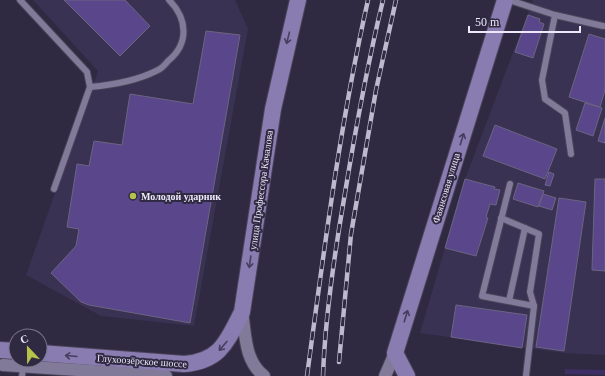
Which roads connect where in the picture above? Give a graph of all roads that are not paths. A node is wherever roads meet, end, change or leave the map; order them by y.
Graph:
1 (20, 0) edge
2 (169, 0) edge
3 (298, 0) edge
4 (505, 0) edge
5 (509, 0) edge
6 (555, 15) junction
7 (604, 26) dead end
8 (90, 87) junction
9 (571, 154) dead end
10 (510, 184) dead end
11 (54, 189) dead end
12 (501, 218) junction
13 (525, 228) junction
14 (508, 301) junction
15 (534, 306) junction
16 (242, 312) junction
17 (395, 353) junction
18 (48, 354) edge
19 (3, 365) dead end
20 (8, 366) edge
21 (23, 368) edge
22 (167, 372) edge
23 (264, 376) edge
24 (385, 376) edge
25 (407, 376) edge
26 (526, 376) edge

1 - 8 lane
2 - 8 lane
3 -> 16 street, улица Профессора Качалова
17 -> 4 street, Фаянсовая улица
5 - 6 lane
6 - 7 lane
6 - 9 lane
8 - 11 lane
10 - 12 lane
12 - 13 lane
12 - 14 lane
13 - 14 lane
13 - 15 lane
14 - 15 lane
15 - 26 lane
16 -> 22 street, Глухоозёрское шоссе
16 - 23 street, улица Профессора Качалова
17 - 24 street, Фаянсовая улица
17 - 25 street
22 -> 18 street, Глухоозёрское шоссе
19 - 20 street, Глухоозёрское шоссе
21 - 22 street, Глухоозёрское шоссе

